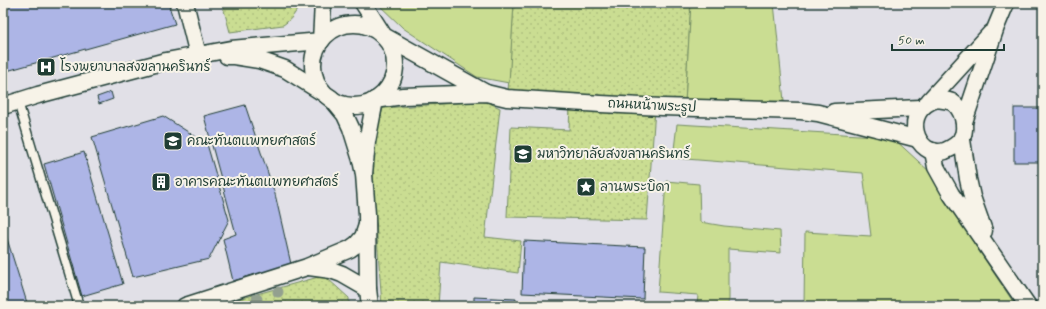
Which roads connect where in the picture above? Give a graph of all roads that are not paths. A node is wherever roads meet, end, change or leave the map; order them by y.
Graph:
1 (185, 3) edge
2 (323, 3) edge
3 (363, 3) edge
4 (1006, 3) edge
5 (996, 27) junction
6 (384, 36) junction
7 (321, 41) junction
8 (198, 55) junction
9 (486, 93) junction
10 (331, 98) junction
11 (374, 100) junction
12 (10, 104) edge
13 (925, 105) junction
14 (818, 113) junction
15 (963, 130) junction
16 (918, 139) junction
17 (933, 151) junction
18 (364, 174) junction
19 (365, 230) junction
20 (990, 250) junction
21 (307, 267) junction
22 (368, 289) junction
23 (79, 306) edge
24 (185, 306) edge
25 (370, 306) edge
26 (1028, 306) edge

1 - 8 street
2 - 7 street
3 - 6 street
4 - 5 street
5 - 13 street
5 - 15 street
6 - 7 street
6 - 9 street, ถนนหน้าพระรูป
6 - 11 street
7 - 8 street
7 - 10 street
8 - 10 street
8 - 12 street
9 - 11 street, ถนนหน้าพระรูป
9 - 14 street, ถนนหน้าพระรูป
10 - 11 street
10 - 18 street
11 - 18 street
12 - 23 lane
13 - 14 street, ถนนหน้าพระรูป
13 - 15 street
13 - 16 street
14 - 16 street, ถนนหน้าพระรูป
15 - 17 street
15 - 20 street
16 - 17 street
17 - 20 street
18 - 19 street
19 - 21 street
19 - 22 street
20 - 26 street
21 - 22 street
21 - 24 street
22 - 25 street

